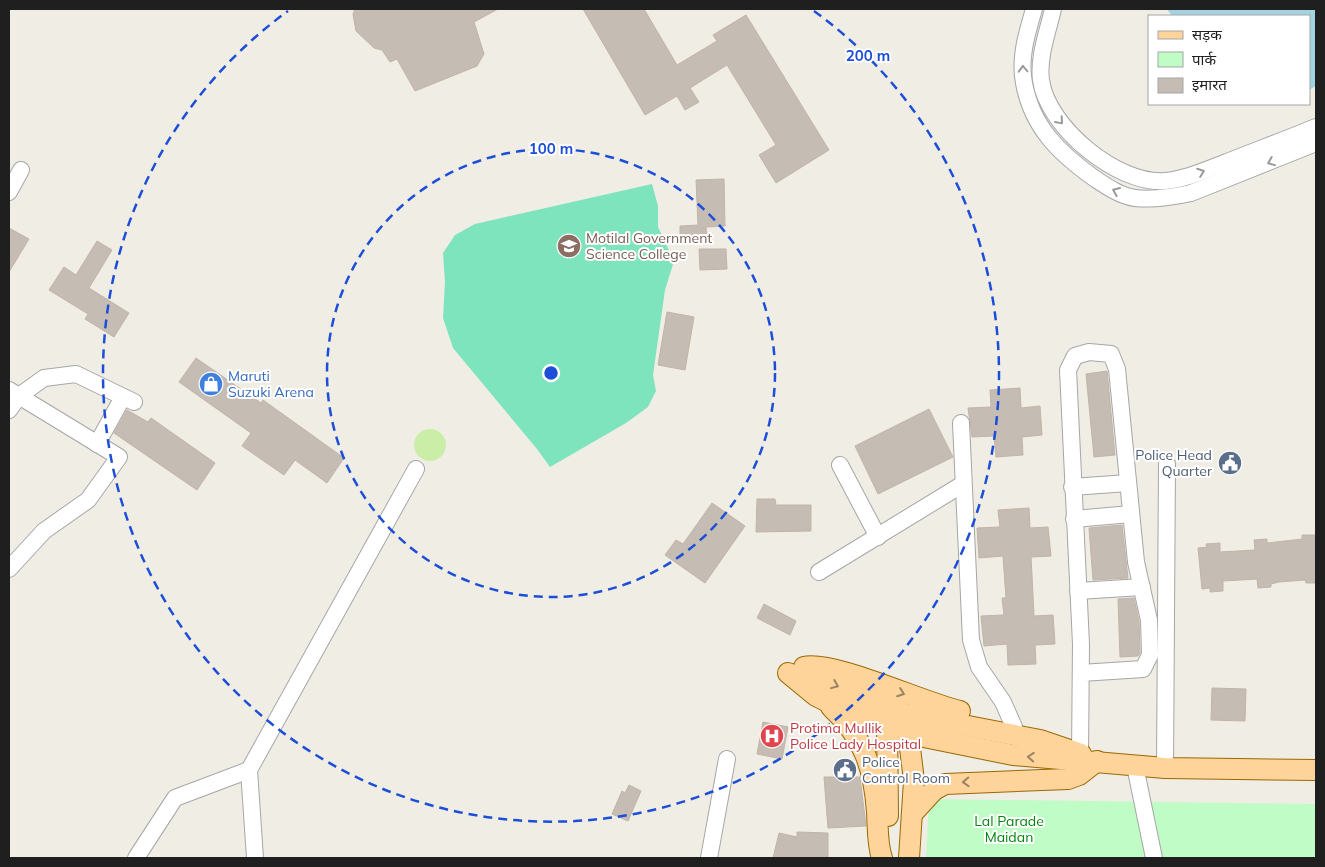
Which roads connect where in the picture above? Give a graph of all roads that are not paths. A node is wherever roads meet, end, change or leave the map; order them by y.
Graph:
1 (1034, 9) edge
2 (1053, 9) edge
3 (1316, 127) edge
4 (1316, 144) edge
5 (21, 170) dead end
6 (9, 192) edge
7 (14, 393) edge
8 (9, 410) edge
9 (961, 423) dead end
10 (97, 444) junction
11 (1167, 464) dead end
12 (840, 465) dead end
13 (416, 469) dead end
14 (1128, 482) junction
15 (963, 484) junction
16 (1072, 486) junction
17 (1131, 514) junction
18 (1074, 519) junction
19 (878, 537) junction
20 (9, 569) edge
21 (819, 572) dead end
22 (1142, 586) junction
23 (1078, 591) junction
24 (1081, 673) junction
25 (788, 674) junction
26 (826, 701) junction
27 (906, 714) junction
28 (887, 716) junction
29 (1014, 727) junction
30 (909, 734) junction
31 (1048, 742) junction
32 (1088, 757) junction
33 (727, 758) dead end
34 (1135, 766) junction
35 (1165, 768) junction
36 (249, 770) junction
37 (1316, 770) edge
38 (912, 814) junction
39 (136, 858) edge
40 (256, 858) edge
41 (709, 858) edge
42 (882, 858) edge
43 (887, 858) edge
44 (909, 858) edge
45 (1154, 858) edge

4 -> 1 street
2 -> 3 street
5 - 6 street
7 - 8 street
7 - 10 street
7 - 10 street
9 - 15 street
10 - 20 street
11 - 35 street
12 - 19 street
13 - 36 street
14 - 16 street
14 - 16 street
14 - 17 street
15 - 19 street
15 - 29 street
16 - 18 street
17 - 18 street
17 - 22 street
18 - 23 street
19 - 21 street
22 - 23 street
22 - 24 street
23 - 24 street
24 - 32 street
25 - 26 main road
25 -> 28 main road
25 -> 29 main road
26 - 28 main road
26 - 42 main road
27 - 28 main road
27 - 30 main road
27 - 31 main road
28 - 30 main road
28 - 43 main road
29 - 31 main road
32 -> 30 main road
30 - 38 main road
31 - 32 main road
32 - 34 main road
32 -> 38 main road
33 - 41 street
34 - 35 main road
34 - 45 street
35 - 37 main road
36 - 39 street
36 - 40 street
38 - 44 main road

